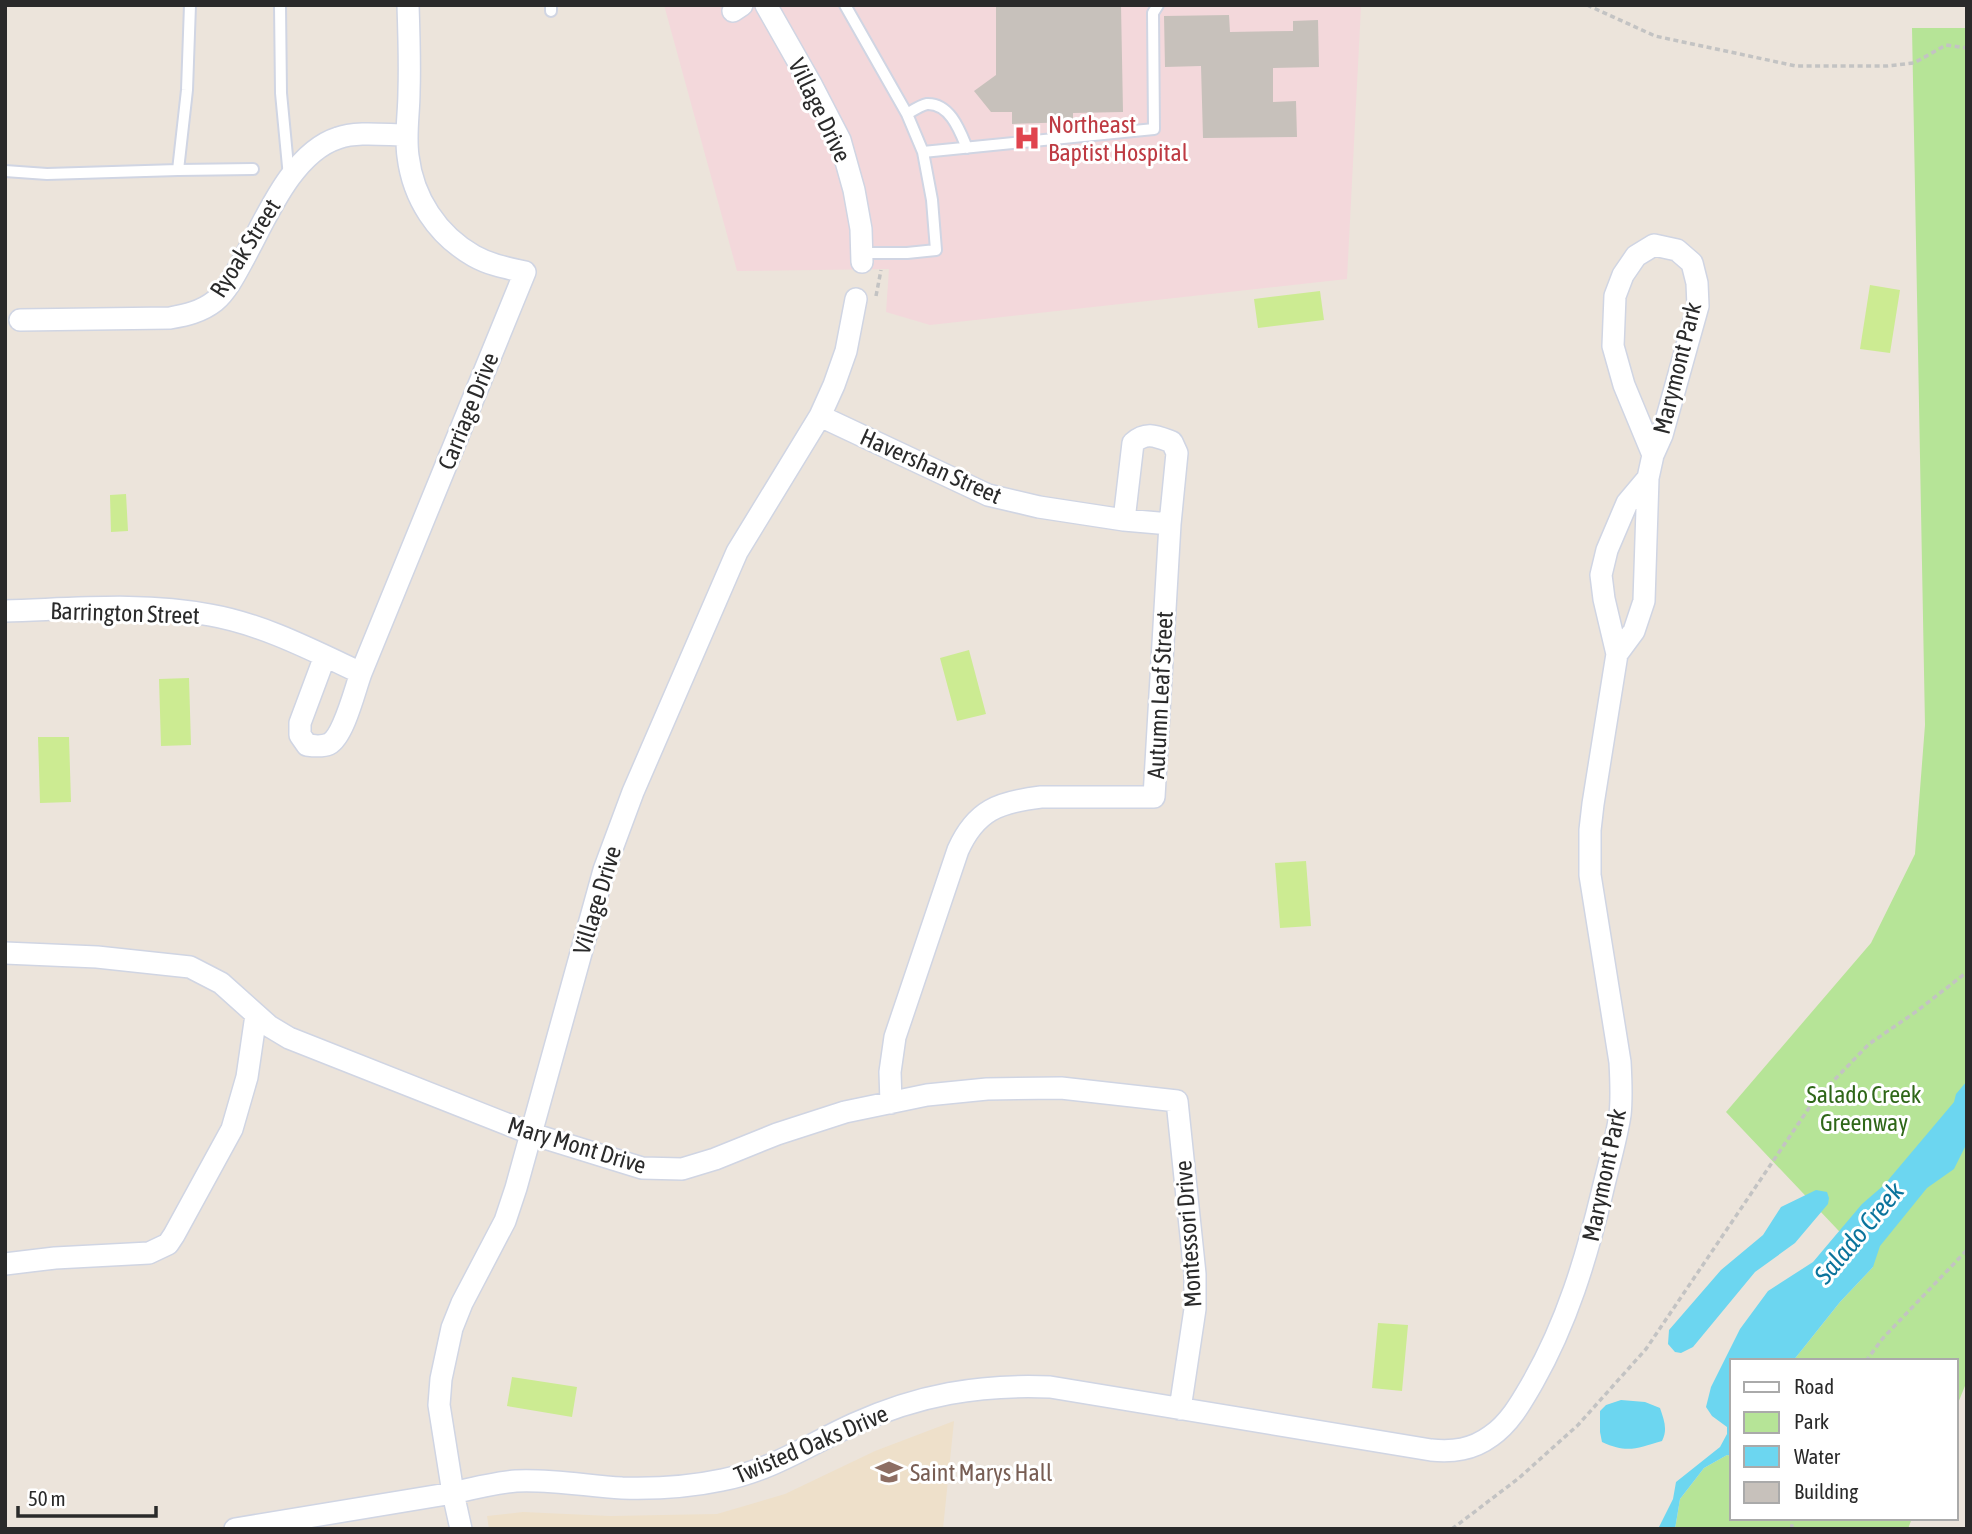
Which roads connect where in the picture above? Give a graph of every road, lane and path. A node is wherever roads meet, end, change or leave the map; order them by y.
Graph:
1 (190, 5) edge
2 (279, 5) edge
3 (408, 5) edge
4 (766, 5) edge
5 (845, 5) edge
6 (1158, 5) edge
7 (1587, 5) edge
8 (1967, 48) edge
9 (906, 114) junction
10 (407, 135) junction
11 (967, 148) junction
12 (923, 152) junction
13 (253, 169) dead end
14 (178, 170) junction
15 (5, 171) edge
16 (289, 177) junction
17 (862, 257) junction
18 (856, 299) joint
19 (20, 320) dead end
20 (820, 416) junction
21 (1653, 455) junction
22 (1648, 478) junction
23 (1124, 520) junction
24 (1170, 524) junction
25 (5, 611) edge
26 (1617, 654) junction
27 (325, 656) junction
28 (360, 673) junction
29 (5, 953) edge
30 (1967, 972) edge
31 (256, 1015) junction
32 (1177, 1101) joint
33 (891, 1103) junction
34 (532, 1134) junction
35 (1967, 1250) edge
36 (5, 1264) edge
37 (1867, 1359) edge
38 (1180, 1409) junction
39 (1301, 1428) joint
40 (453, 1493) junction
41 (235, 1529) edge
42 (461, 1529) edge
43 (1452, 1529) edge

1 - 14 lane
2 - 16 lane
3 - 10 street, Carriage Drive
4 - 17 street, Village Drive
5 - 9 lane
6 - 11 lane
7 - 8 path
9 - 11 lane
9 - 12 lane
10 - 16 street, Ryoak Street
10 - 28 street, Carriage Drive
11 - 12 lane
12 - 17 lane
13 - 14 lane
14 - 15 lane
16 - 19 street, Ryoak Street
17 - 18 path
18 - 20 street, Village Drive
20 - 23 street, Havershan Street
20 - 34 street, Village Drive
21 - 21 street, Marymont Park
21 - 22 street, Marymont Park
22 - 26 street, Marymont Park
22 - 26 street, Marymont Park
23 - 24 street, Havershan Street
23 - 24 street, Autumn Leaf Street
24 - 33 street, Autumn Leaf Street
25 - 27 street, Barrington Street
26 - 39 street, Marymont Park
27 - 28 street, Barrington Street
27 - 28 street, Carriage Drive
29 - 31 street, Mary Mont Drive
30 - 43 path
31 - 34 street, Mary Mont Drive
31 - 36 street
32 - 33 street, Mary Mont Drive
32 - 38 street, Montessori Drive
33 - 34 street, Mary Mont Drive
34 - 40 street, Village Drive
35 - 37 path
38 - 39 street, Twisted Oaks Drive
38 - 40 street, Twisted Oaks Drive
40 - 41 street, Twisted Oaks Drive
40 - 42 street, Village Drive

